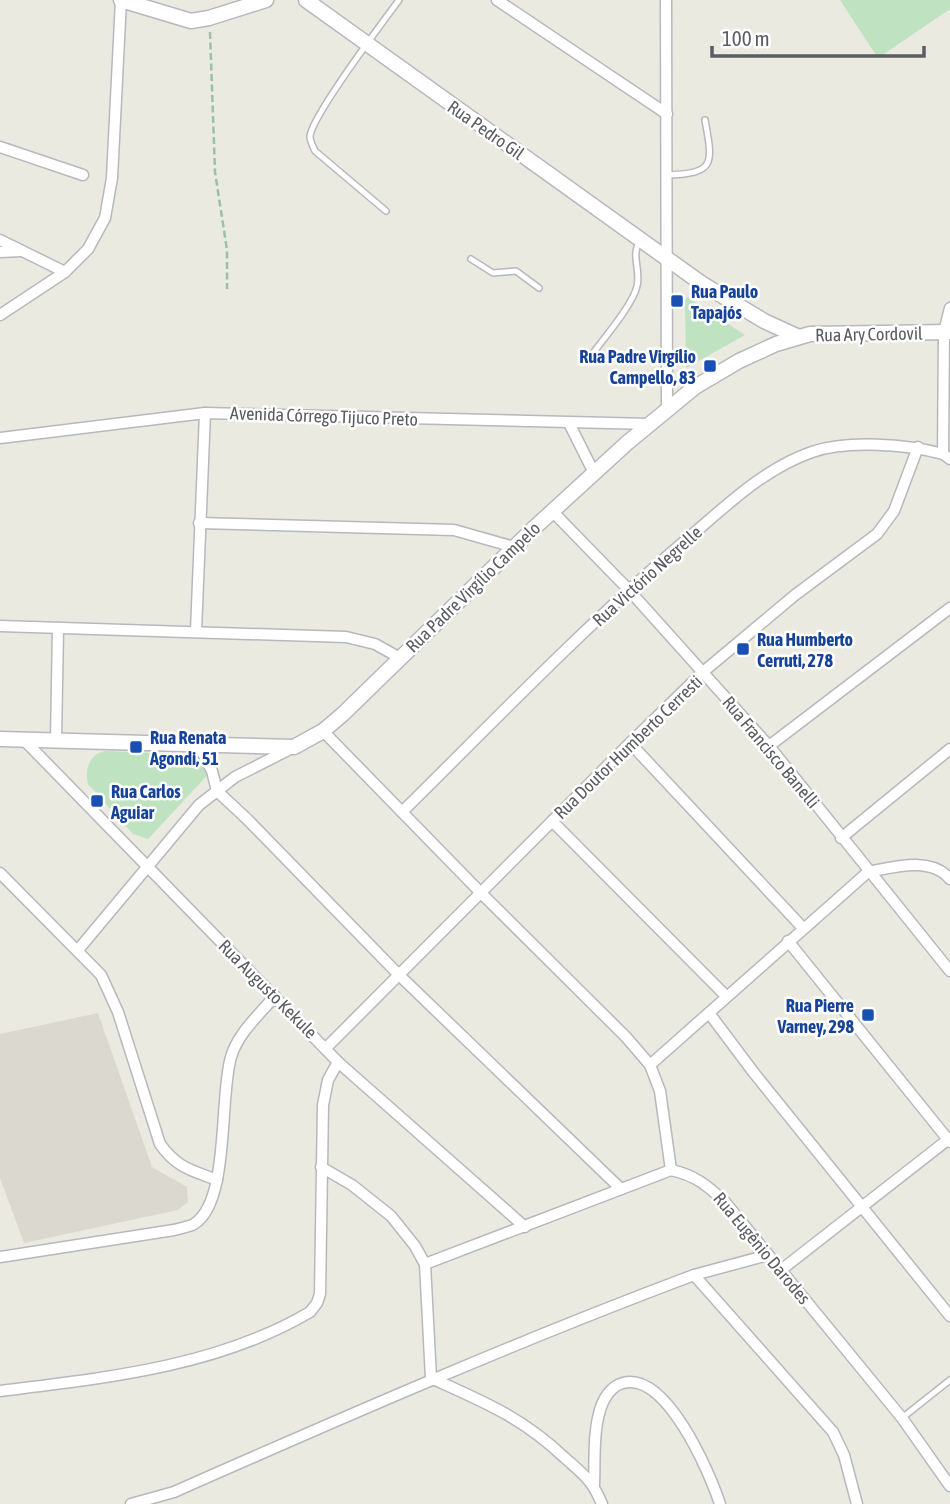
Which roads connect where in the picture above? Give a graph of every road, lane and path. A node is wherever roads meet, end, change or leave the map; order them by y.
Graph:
1 (121, 0) edge
2 (266, 0) edge
3 (306, 0) edge
4 (399, 0) edge
5 (497, 0) edge
6 (666, 0) edge
7 (232, 5) edge
8 (209, 18) junction
9 (366, 45) junction
10 (667, 114) junction
11 (705, 120) dead end
12 (0, 147) edge
13 (665, 174) junction
14 (83, 175) dead end
15 (386, 211) dead end
16 (0, 240) edge
17 (641, 240) junction
18 (24, 251) junction
19 (0, 252) edge
20 (666, 258) junction
21 (471, 259) dead end
22 (65, 272) junction
23 (539, 288) dead end
24 (228, 289) dead end
25 (950, 307) edge
26 (0, 315) edge
27 (947, 332) edge
28 (799, 337) junction
29 (590, 356) dead end
30 (667, 411) junction
31 (205, 412) junction
32 (569, 423) junction
33 (650, 424) junction
34 (0, 438) edge
35 (918, 447) junction
36 (947, 456) edge
37 (594, 473) junction
38 (552, 511) junction
39 (199, 523) junction
40 (514, 547) junction
41 (628, 589) junction
42 (950, 608) edge
43 (0, 626) edge
44 (58, 628) junction
45 (196, 631) junction
46 (400, 658) junction
47 (703, 672) junction
48 (323, 730) junction
49 (0, 739) edge
50 (23, 739) junction
51 (56, 740) junction
52 (630, 743) junction
53 (199, 746) junction
54 (769, 746) junction
55 (294, 747) junction
56 (950, 749) edge
57 (217, 791) junction
58 (402, 812) junction
59 (552, 821) junction
60 (842, 838) junction
61 (147, 866) junction
62 (869, 872) junction
63 (0, 873) edge
64 (948, 873) edge
65 (481, 893) junction
66 (803, 928) junction
67 (788, 942) junction
68 (78, 950) junction
69 (950, 971) edge
70 (400, 976) junction
71 (275, 996) junction
72 (726, 996) junction
73 (709, 1013) junction
74 (326, 1048) junction
75 (338, 1062) junction
76 (650, 1065) junction
77 (949, 1140) edge
78 (321, 1167) junction
79 (671, 1170) junction
80 (218, 1180) junction
81 (621, 1189) junction
82 (862, 1206) junction
83 (525, 1227) junction
84 (768, 1255) junction
85 (0, 1257) edge
86 (425, 1264) junction
87 (780, 1270) junction
88 (694, 1275) junction
89 (950, 1316) edge
90 (431, 1378) junction
91 (950, 1380) edge
92 (0, 1391) edge
93 (902, 1418) junction
94 (594, 1485) junction
95 (950, 1486) edge
96 (174, 1492) junction
97 (131, 1504) edge
98 (166, 1504) edge
99 (602, 1504) edge
100 (720, 1504) edge
101 (857, 1504) edge

1 - 8 street
1 - 22 street
2 - 7 street
3 - 9 street, Rua Pedro Gil
4 - 9 lane
5 - 10 street
6 - 10 street
7 - 8 street
8 - 24 path
9 - 15 lane
9 - 17 street, Rua Pedro Gil
10 - 13 street
11 - 13 lane
12 - 14 street
13 - 20 street
16 - 18 street
17 - 20 street, Rua Pedro Gil
17 - 29 lane
18 - 19 street
18 - 22 street
20 - 28 street, Rua Pedro Gil
20 - 30 street
21 - 23 lane
22 - 26 street
25 - 27 street
27 - 28 street, Rua Ary Cordovil
27 - 36 street
28 - 30 street, Rua Ary Cordovil
30 - 33 street, Rua Ary Cordovil
31 - 32 street, Avenida Córrego Tijuco Preto
31 - 34 street, Avenida Córrego Tijuco Preto
31 - 39 street
32 - 33 street, Avenida Córrego Tijuco Preto
32 - 37 street
33 - 37 street, Rua Padre Virgílio Campelo
35 - 36 street, Rua Victório Negrelle
35 - 41 street, Rua Victório Negrelle
35 - 47 street, Rua Doutor Humberto Cerresti
37 - 38 street, Rua Padre Virgílio Campelo
38 - 40 street, Rua Padre Virgílio Campelo
38 - 41 street, Rua Francisco Banelli
39 - 40 street
39 - 45 street
40 - 46 street, Rua Padre Virgílio Campelo
41 - 47 street, Rua Francisco Banelli
41 - 58 street, Rua Victório Negrelle
42 - 54 street
43 - 44 street
44 - 45 street
44 - 51 street
45 - 46 street
46 - 48 street, Rua Padre Virgílio Campelo
47 - 52 street, Rua Doutor Humberto Cerresti
47 - 54 street, Rua Francisco Banelli
48 - 55 street, Rua Padre Virgílio Campelo
48 - 58 street
49 - 50 street
50 - 51 street
50 - 61 street, Rua Augusto Kekule
51 - 53 street
52 - 59 street, Rua Doutor Humberto Cerresti
52 - 66 street
53 - 55 street
53 - 57 street
54 - 60 street, Rua Francisco Banelli
55 - 57 street
56 - 60 street
57 - 61 street
57 - 70 street
58 - 65 street
59 - 65 street, Rua Doutor Humberto Cerresti
59 - 72 street
60 - 62 street, Rua Francisco Banelli
61 - 68 street
61 - 71 street, Rua Augusto Kekule
62 - 64 street
62 - 66 street
62 - 69 street, Rua Francisco Banelli
63 - 68 street
65 - 70 street, Rua Doutor Humberto Cerresti
65 - 76 street
66 - 67 street
67 - 72 street
67 - 77 street
68 - 80 street
70 - 74 street, Rua Doutor Humberto Cerresti
70 - 81 street
71 - 74 street, Rua Augusto Kekule
71 - 80 street
72 - 73 street
73 - 76 street
73 - 82 street
74 - 75 street, Rua Augusto Kekule
75 - 78 street
75 - 83 street, Rua Augusto Kekule
76 - 79 street
77 - 82 street
78 - 86 street
78 - 92 street
79 - 81 street
79 - 84 street, Rua Eugênio Darodes
80 - 85 street
81 - 83 street
82 - 87 street
82 - 89 street
83 - 86 street
84 - 87 street, Rua Eugênio Darodes
84 - 88 street
86 - 90 street
87 - 93 street, Rua Eugênio Darodes
88 - 90 street
88 - 101 street
90 - 94 street
90 - 96 street
91 - 93 lane
93 - 95 street, Rua Eugênio Darodes
94 - 99 street
94 - 100 street
96 - 97 street
96 - 98 street

